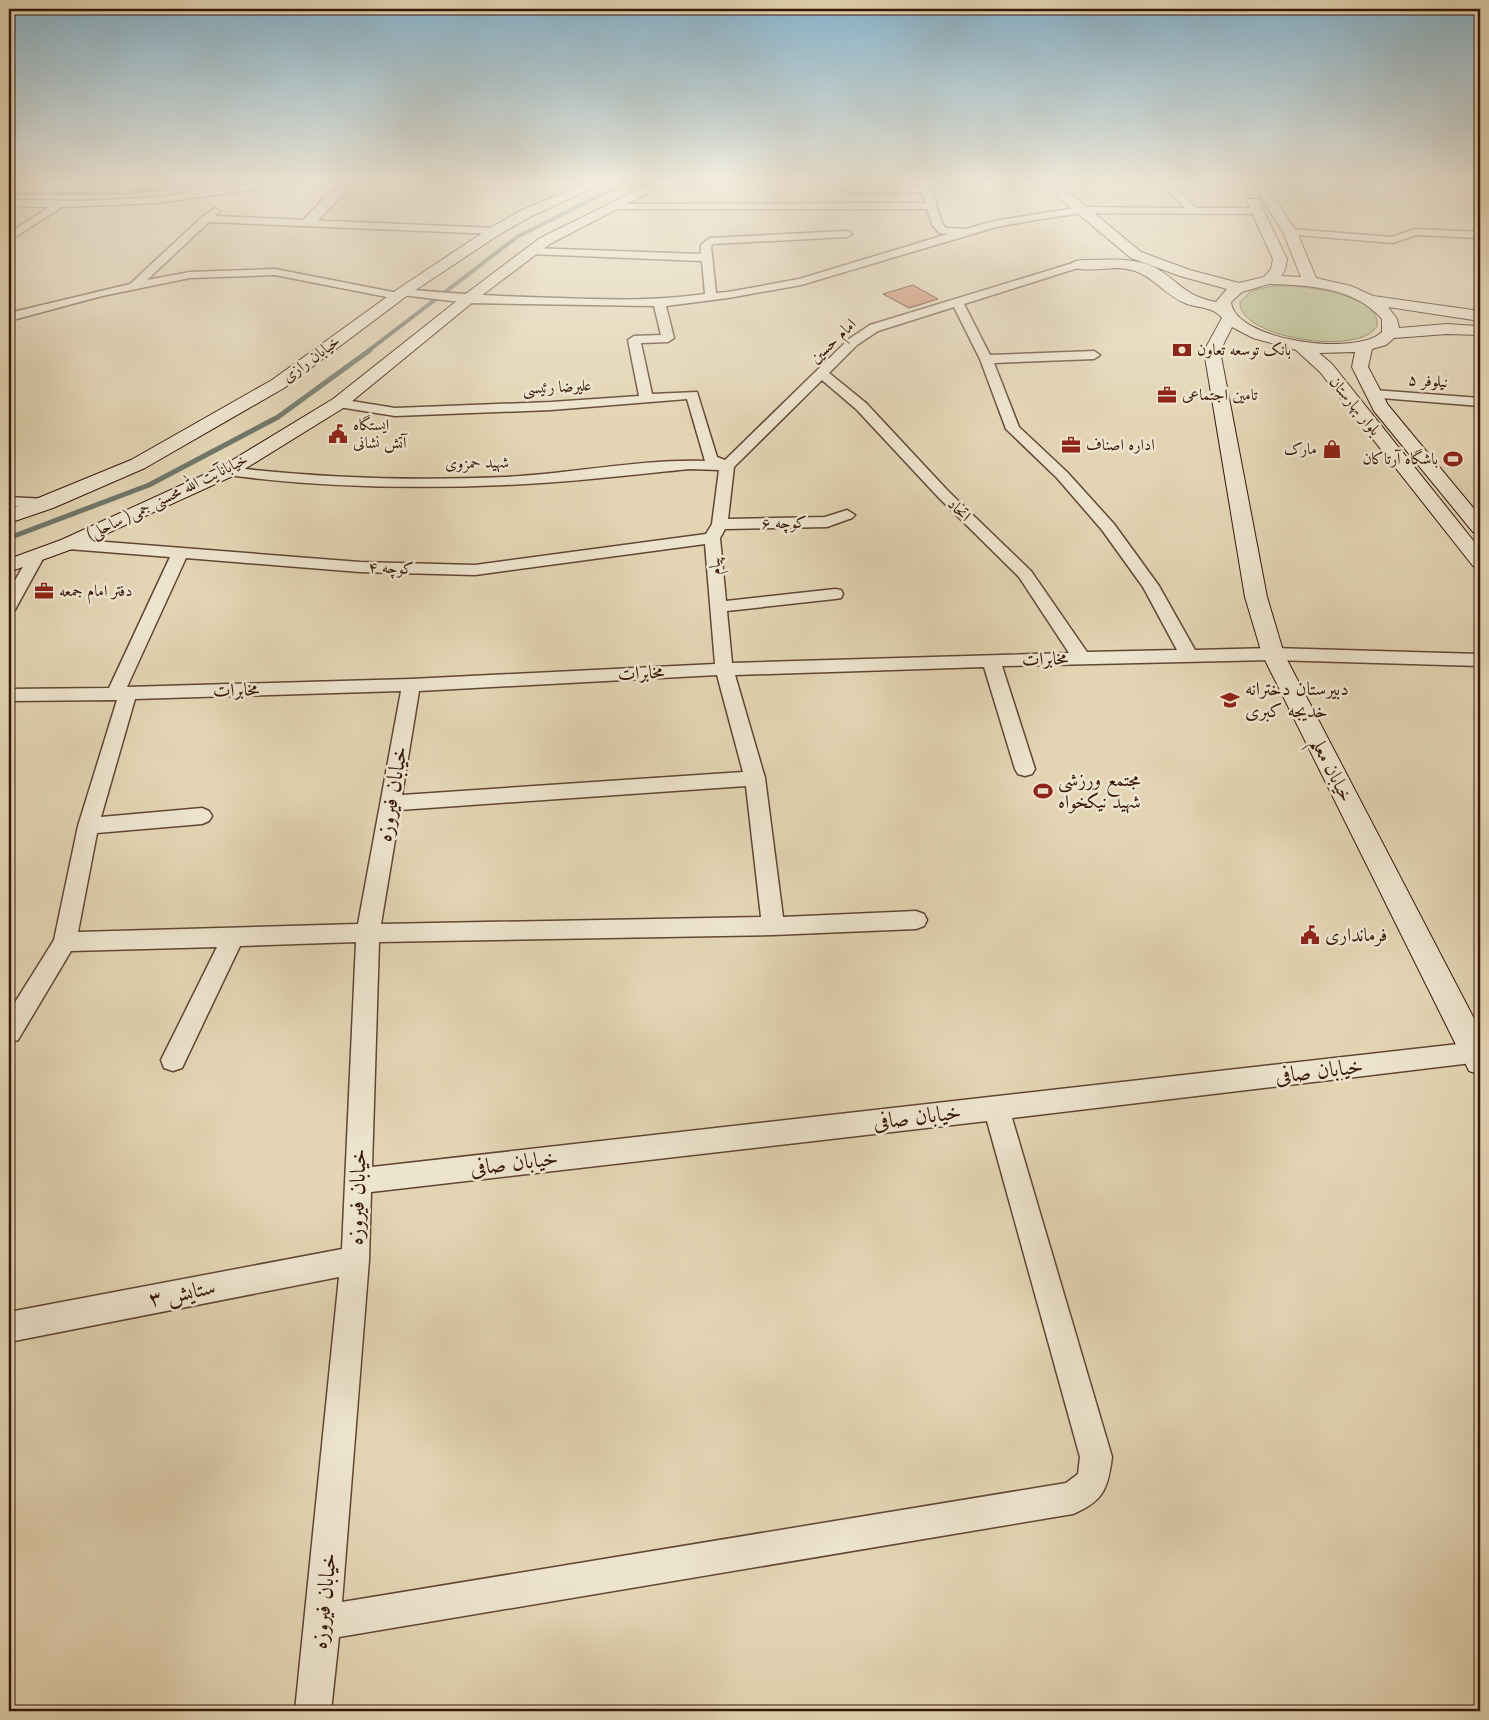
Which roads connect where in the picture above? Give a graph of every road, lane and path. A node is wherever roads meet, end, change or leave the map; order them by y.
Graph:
1 (160, 261) edge
2 (449, 261) edge
3 (518, 261) edge
4 (708, 261) edge
5 (871, 261) edge
6 (1093, 261) edge
7 (1154, 261) edge
8 (1280, 261) edge
9 (1302, 261) edge
10 (1077, 265) junction
11 (1185, 272) junction
12 (1164, 280) junction
13 (1269, 280) junction
14 (1310, 282) junction
15 (133, 287) junction
16 (1237, 287) junction
17 (400, 294) junction
18 (711, 297) junction
19 (468, 299) junction
20 (1368, 300) junction
21 (958, 301) junction
22 (659, 302) junction
23 (1430, 309) junction
24 (1227, 313) junction
25 (1480, 316) edge
26 (9, 317) edge
27 (1447, 329) junction
28 (1480, 331) edge
29 (1389, 334) junction
30 (1301, 346) junction
31 (1365, 346) junction
32 (1094, 355) dead end
33 (986, 359) junction
34 (1360, 367) junction
35 (1326, 368) junction
36 (823, 374) junction
37 (1374, 394) junction
38 (646, 399) junction
39 (1480, 402) edge
40 (339, 403) junction
41 (727, 466) junction
42 (228, 471) junction
43 (9, 501) edge
44 (46, 504) junction
45 (847, 515) dead end
46 (9, 517) edge
47 (1480, 528) edge
48 (716, 531) junction
49 (68, 544) junction
50 (180, 552) junction
51 (36, 557) junction
52 (1480, 562) edge
53 (9, 566) edge
54 (835, 594) dead end
55 (9, 606) edge
56 (718, 606) junction
57 (1273, 654) junction
58 (1190, 657) junction
59 (1082, 658) junction
60 (1480, 660) edge
61 (991, 661) junction
62 (724, 669) junction
63 (411, 685) junction
64 (121, 694) junction
65 (9, 695) edge
66 (1025, 770) dead end
67 (755, 778) junction
68 (391, 803) junction
69 (202, 816) dead end
70 (88, 826) junction
71 (916, 920) dead end
72 (773, 926) junction
73 (368, 932) junction
74 (233, 937) junction
75 (65, 942) junction
76 (9, 1032) edge
77 (1478, 1057) edge
78 (173, 1060) dead end
79 (996, 1108) junction
80 (358, 1181) junction
81 (355, 1260) junction
82 (9, 1327) edge
83 (323, 1622) junction
84 (313, 1711) edge

1 - 15 street
2 - 17 main road, خیابان رازی
3 - 19 main road, خیابانآیت الله محسنی جمی( ساحلی)
4 - 18 street
5 - 18 street
6 - 10 main road, امام حسین
7 - 11 main road
8 - 13 main road
9 - 14 main road
10 - 12 main road
10 - 21 street, امام حسین
11 - 12 main road
11 - 16 main road
12 - 24 main road
13 - 14 main road
13 - 16 main road
14 - 20 main road
15 - 17 street
15 - 26 street
16 - 24 main road, خیابان معلم
17 - 19 street
17 - 44 main road, خیابان رازی
18 - 22 street
19 - 22 street
19 - 40 main road, خیابانآیت الله محسنی جمی( ساحلی)
20 - 23 main road
20 - 29 main road
21 - 33 street
21 - 36 street, امام حسین
22 - 38 street
23 - 25 main road
23 - 27 main road
24 - 30 main road
24 - 57 main road, خیابان معلم
27 - 28 main road
27 - 29 main road
29 - 31 main road
30 - 31 main road
30 - 35 main road, بلوار بهارستان
31 - 34 main road, بلوار بهارستان
32 - 33 street
33 - 58 street
34 - 35 main road
34 - 37 main road, بلوار بهارستان
35 - 52 main road, بلوار بهارستان
36 - 41 street, امام حسین
36 - 59 street, اتحاد
37 - 39 street, نیلوفر ۵
37 - 47 main road, بلوار بهارستان
38 - 40 street, علیرضا رئیسی
38 - 41 street, علیرضا رئیسی
40 - 42 main road, خیابانآیت الله محسنی جمی( ساحلی)
41 - 42 street, شهید حمزوی
41 - 48 street, پیام
42 - 49 main road, خیابانآیت الله محسنی جمی( ساحلی)
43 - 44 street
44 - 46 main road, خیابان رازی
45 - 48 street, کوچه ۶
48 - 50 street, کوچه ۴
48 - 56 street, پیام
49 - 50 street, کوچه ۴
49 - 51 main road, خیابانآیت الله محسنی جمی( ساحلی)
50 - 64 street
51 - 53 main road, خیابانآیت الله محسنی جمی( ساحلی)
51 - 55 street
54 - 56 street
56 - 62 street, پیام
57 - 58 street, مخابرات
57 - 60 street, مخابرات
57 - 77 main road, خیابان معلم
58 - 59 street, مخابرات
59 - 61 street, مخابرات
61 - 62 street, مخابرات
61 - 66 street
62 - 63 street, مخابرات
62 - 67 street, پیام
63 - 64 street, مخابرات
63 - 68 street, خیابان فیروزه
64 - 65 street, مخابرات
64 - 70 street
67 - 68 street
67 - 72 street, پیام
68 - 73 street, خیابان فیروزه
69 - 70 street
70 - 75 street
71 - 72 street
72 - 73 street
73 - 74 street
73 - 80 street, خیابان فیروزه
74 - 75 street
74 - 78 street
75 - 76 street
77 - 79 street, خیابان صافی
79 - 80 street, خیابان صافی
79 - 83 street
80 - 81 street, خیابان فیروزه
81 - 82 street, ستایش ۳
81 - 83 street, خیابان فیروزه
83 - 84 street, خیابان فیروزه

